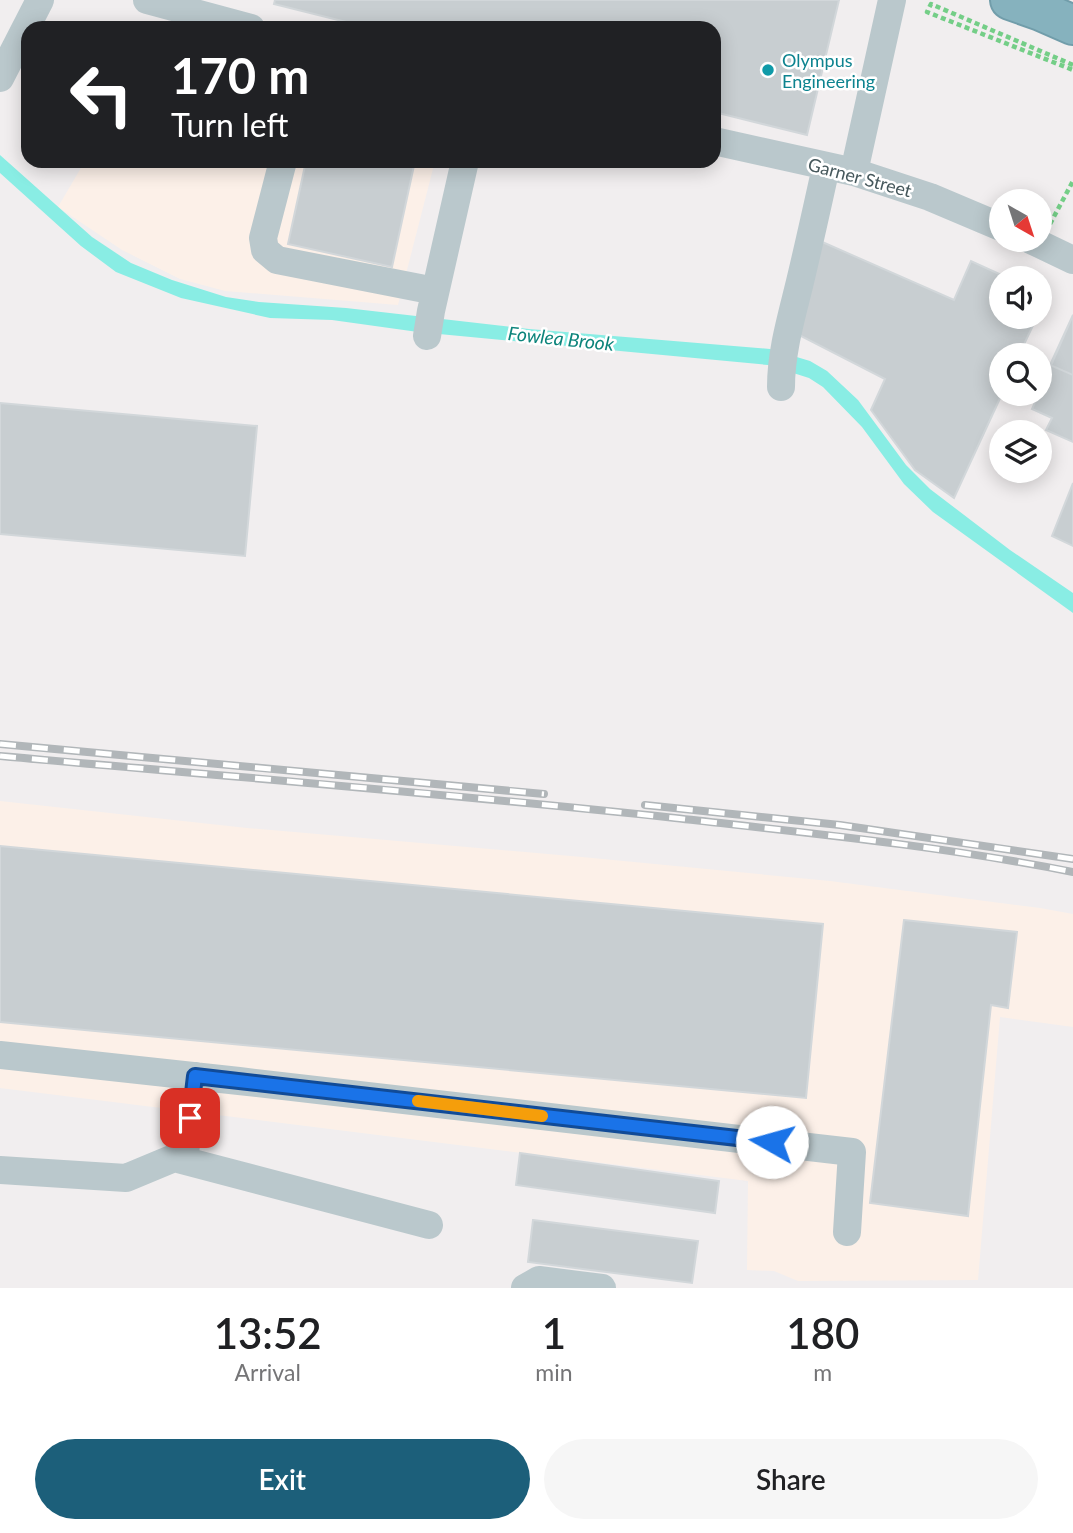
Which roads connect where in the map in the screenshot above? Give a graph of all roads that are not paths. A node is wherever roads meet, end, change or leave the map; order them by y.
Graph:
1 (40, 0) edge
2 (147, 0) edge
3 (892, 0) edge
4 (29, 21) edge
5 (225, 21) edge
6 (21, 37) edge
7 (0, 78) edge
8 (721, 143) edge
9 (826, 167) junction
10 (281, 168) edge
11 (463, 168) edge
12 (854, 172) junction
13 (989, 222) edge
14 (1052, 250) edge
15 (1073, 260) edge
16 (782, 368) dead end
17 (0, 1055) edge
18 (195, 1076) junction
19 (184, 1160) junction
20 (0, 1170) edge
21 (429, 1225) dead end
22 (847, 1231) dead end
23 (525, 1288) edge
24 (602, 1288) edge

1 - 4 street
2 - 5 street
3 - 12 street
6 - 7 street
8 - 9 street, Garner Street
9 - 12 street, Garner Street
9 - 16 street
10 - 11 street
12 - 13 street, Garner Street
14 - 15 street
17 - 18 street
18 - 19 street
18 - 22 street
19 - 20 street
19 - 21 street
23 - 24 street

